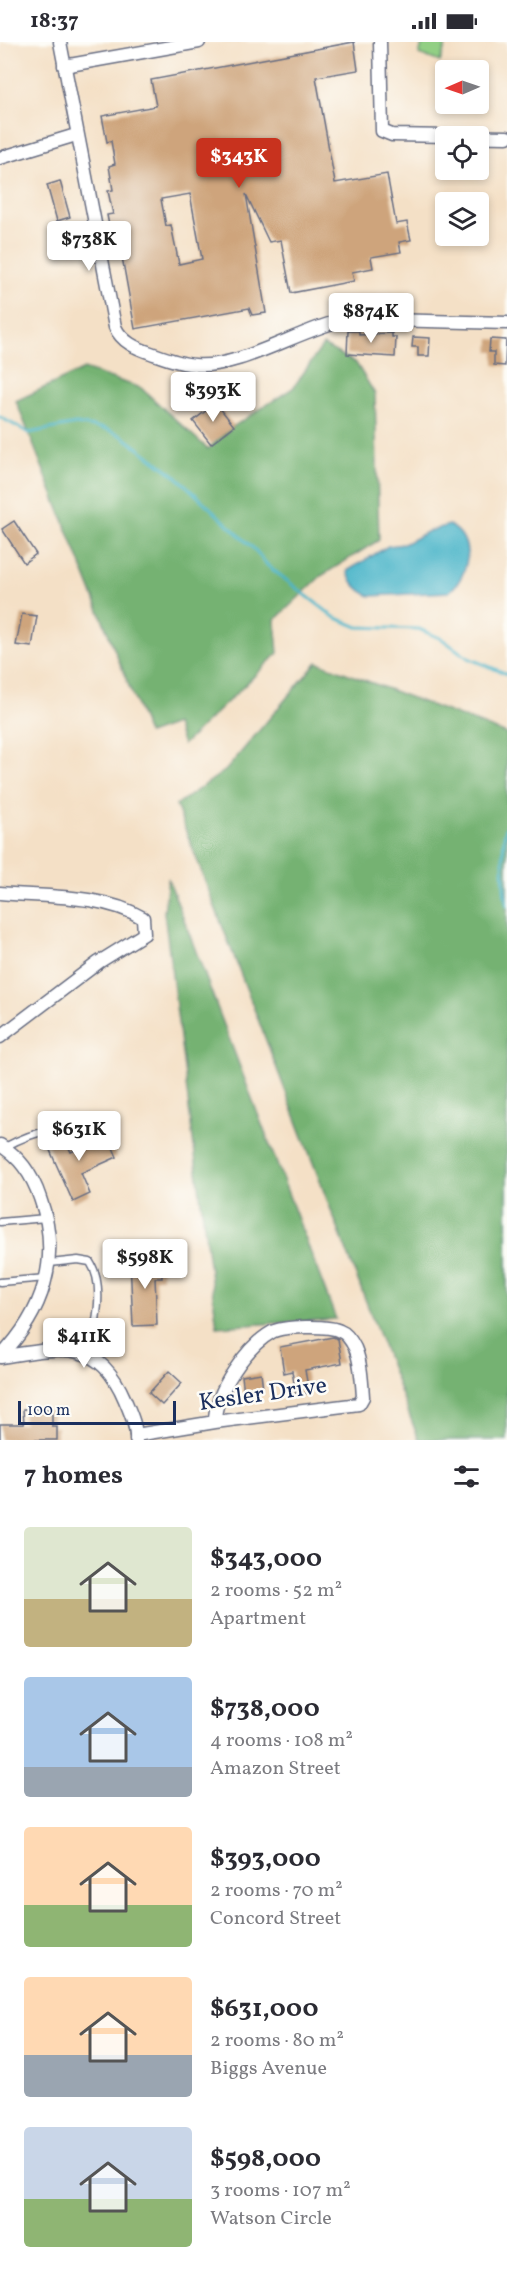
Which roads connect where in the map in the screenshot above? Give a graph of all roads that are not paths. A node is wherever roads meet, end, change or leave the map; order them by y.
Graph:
1 (60, 42) edge
2 (199, 42) edge
3 (380, 42) edge
4 (64, 66) junction
5 (76, 135) junction
6 (507, 137) edge
7 (0, 158) edge
8 (507, 323) edge
9 (0, 893) edge
10 (0, 1037) edge
11 (93, 1135) dead end
12 (2, 1146) edge
13 (46, 1218) junction
14 (0, 1222) edge
15 (50, 1263) junction
16 (47, 1278) junction
17 (0, 1282) edge
18 (86, 1353) junction
19 (0, 1357) edge
20 (215, 1422) junction
21 (136, 1438) edge

1 - 4 street
2 - 4 street
3 - 6 street
4 - 5 street
5 - 7 street
5 - 8 street
9 - 10 street
11 - 12 lane
12 - 13 street
13 - 14 lane
13 - 15 street
15 - 16 street
15 - 18 lane
16 - 17 lane
16 - 19 street
18 - 19 street
18 - 21 street
20 - 20 street, Kesler Drive
20 - 21 street, Kesler Drive

